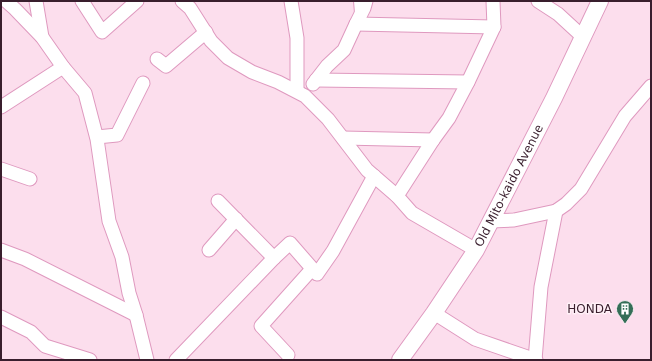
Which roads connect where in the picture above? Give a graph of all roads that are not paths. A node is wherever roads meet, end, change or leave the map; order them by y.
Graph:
1 (6, 1) edge
2 (36, 1) edge
3 (82, 1) edge
4 (137, 1) edge
5 (182, 1) edge
6 (291, 1) edge
7 (357, 1) edge
8 (366, 1) edge
9 (493, 1) edge
10 (538, 1) edge
11 (600, 1) edge
12 (357, 21) junction
13 (494, 27) junction
14 (206, 32) junction
15 (42, 37) junction
16 (583, 38) junction
17 (157, 59) dead end
18 (63, 67) junction
19 (316, 80) junction
20 (468, 82) junction
21 (143, 83) dead end
22 (651, 86) edge
23 (301, 94) junction
24 (1, 107) edge
25 (97, 137) junction
26 (343, 138) junction
27 (433, 140) junction
28 (1, 168) edge
29 (374, 176) junction
30 (30, 179) dead end
31 (397, 196) junction
32 (218, 201) dead end
33 (556, 211) junction
34 (236, 220) junction
35 (492, 221) junction
36 (1, 250) edge
37 (209, 250) dead end
38 (476, 250) junction
39 (274, 258) junction
40 (312, 269) junction
41 (434, 313) junction
42 (136, 315) junction
43 (1, 317) edge
44 (288, 355) dead end
45 (90, 360) edge
46 (147, 360) edge
47 (176, 360) edge
48 (400, 360) edge
49 (535, 360) edge

1 - 15 street
2 - 15 street
3 - 4 street
5 - 14 street
6 - 23 street
7 - 12 lane
8 - 12 street
9 - 13 street
10 - 16 street
11 - 16 street, Old Mito-kaido Avenue
12 - 13 street
12 - 19 street
13 - 20 street
14 - 17 street
14 - 23 street
15 - 18 street
16 - 35 street, Old Mito-kaido Avenue
18 - 24 street
18 - 25 street
19 - 20 street
19 - 23 street
20 - 27 street
21 - 25 street
22 - 33 street
23 - 26 street
25 - 42 street
26 - 27 street
26 - 29 street
27 - 31 street
28 - 30 street
29 - 31 street
29 - 40 street
31 - 38 street
32 - 34 street
33 - 35 street
33 - 49 street
34 - 37 street
34 - 39 street
35 - 38 street, Old Mito-kaido Avenue
36 - 42 street
38 - 41 street, Old Mito-kaido Avenue
39 - 40 street
39 - 47 street
40 - 44 street
41 - 48 street, Old Mito-kaido Avenue
41 - 49 street
42 - 46 street
43 - 45 street

